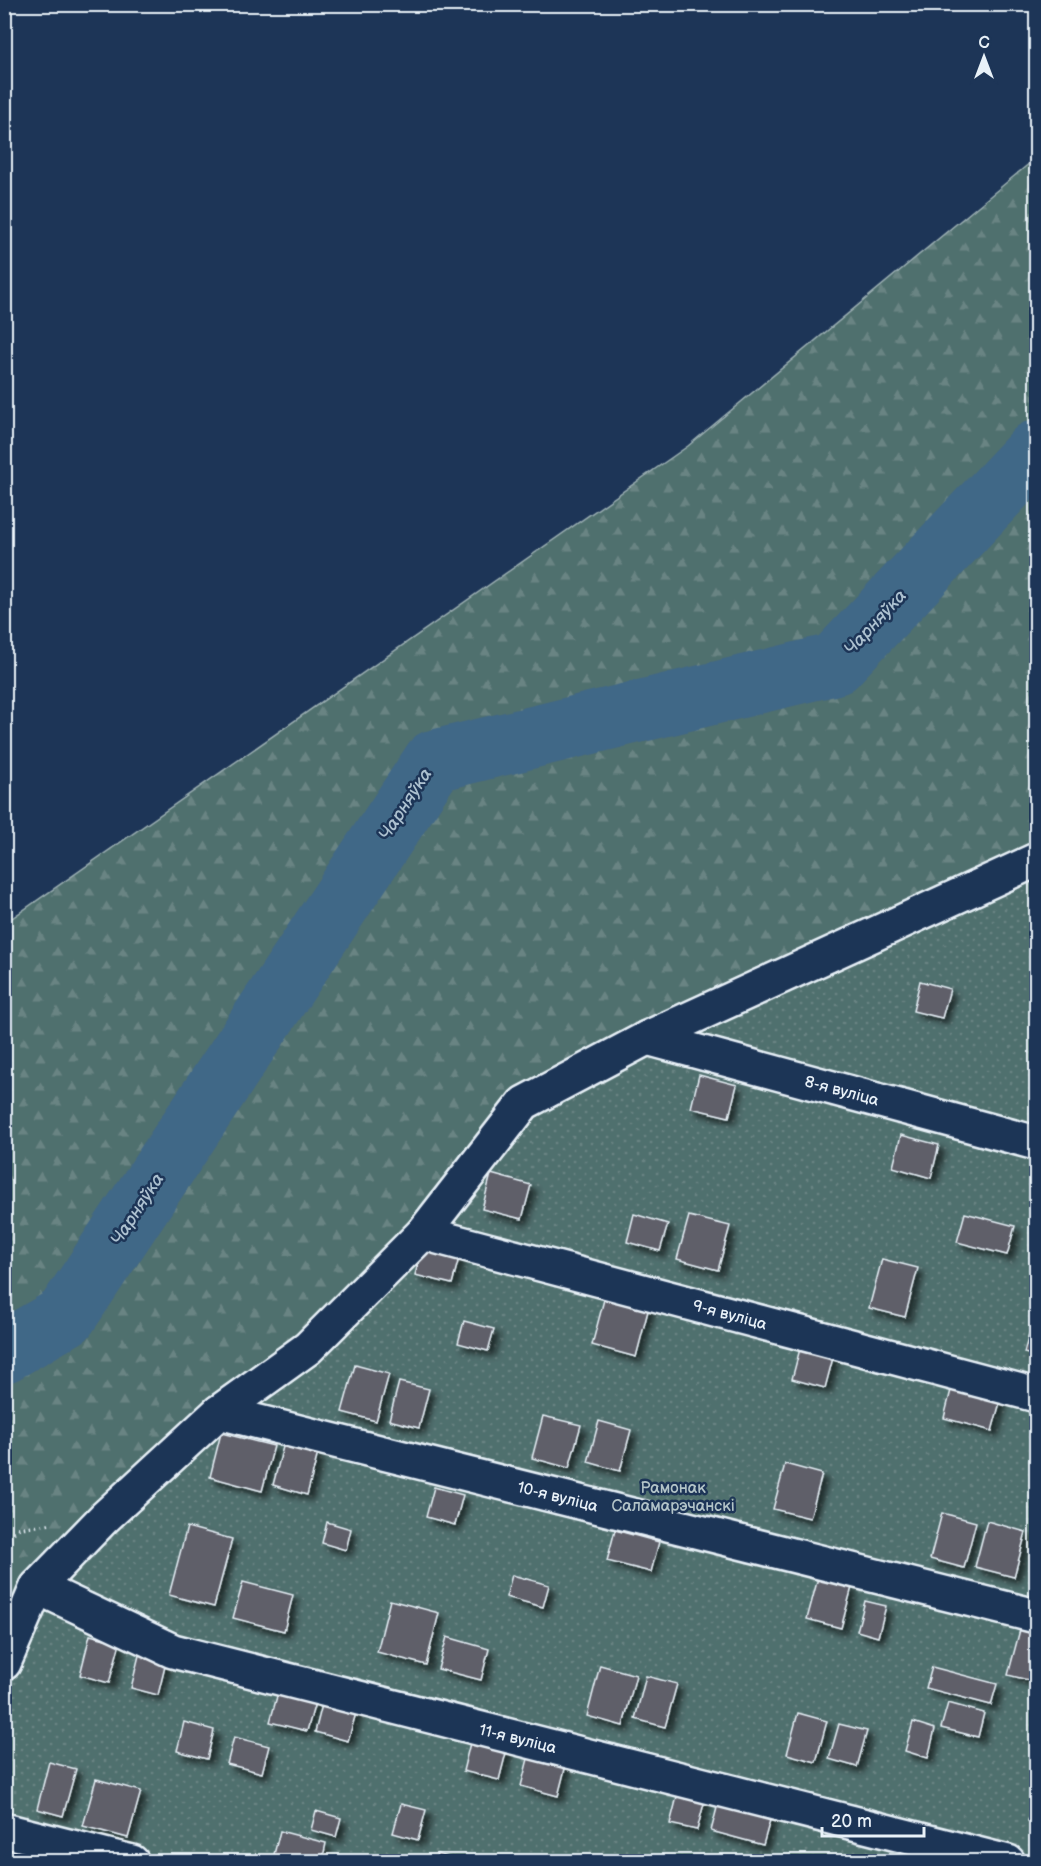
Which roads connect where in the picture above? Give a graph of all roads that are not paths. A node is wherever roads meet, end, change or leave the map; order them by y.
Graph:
1 (1036, 860) edge
2 (999, 878) junction
3 (1036, 888) edge
4 (646, 1038) junction
5 (1036, 1143) edge
6 (423, 1233) junction
7 (1036, 1395) edge
8 (219, 1412) junction
9 (37, 1587) junction
10 (1036, 1616) edge
11 (4, 1663) edge
12 (4, 1830) edge
13 (132, 1862) edge
14 (1008, 1862) edge

1 - 2 street
2 - 3 street
2 - 4 street
4 - 5 street, 8-я вуліца
4 - 6 street
6 - 7 street, 9-я вуліца
6 - 8 street
8 - 9 street
8 - 10 street, 10-я вуліца
9 - 11 street
9 - 14 street, 11-я вуліца
12 - 13 street

